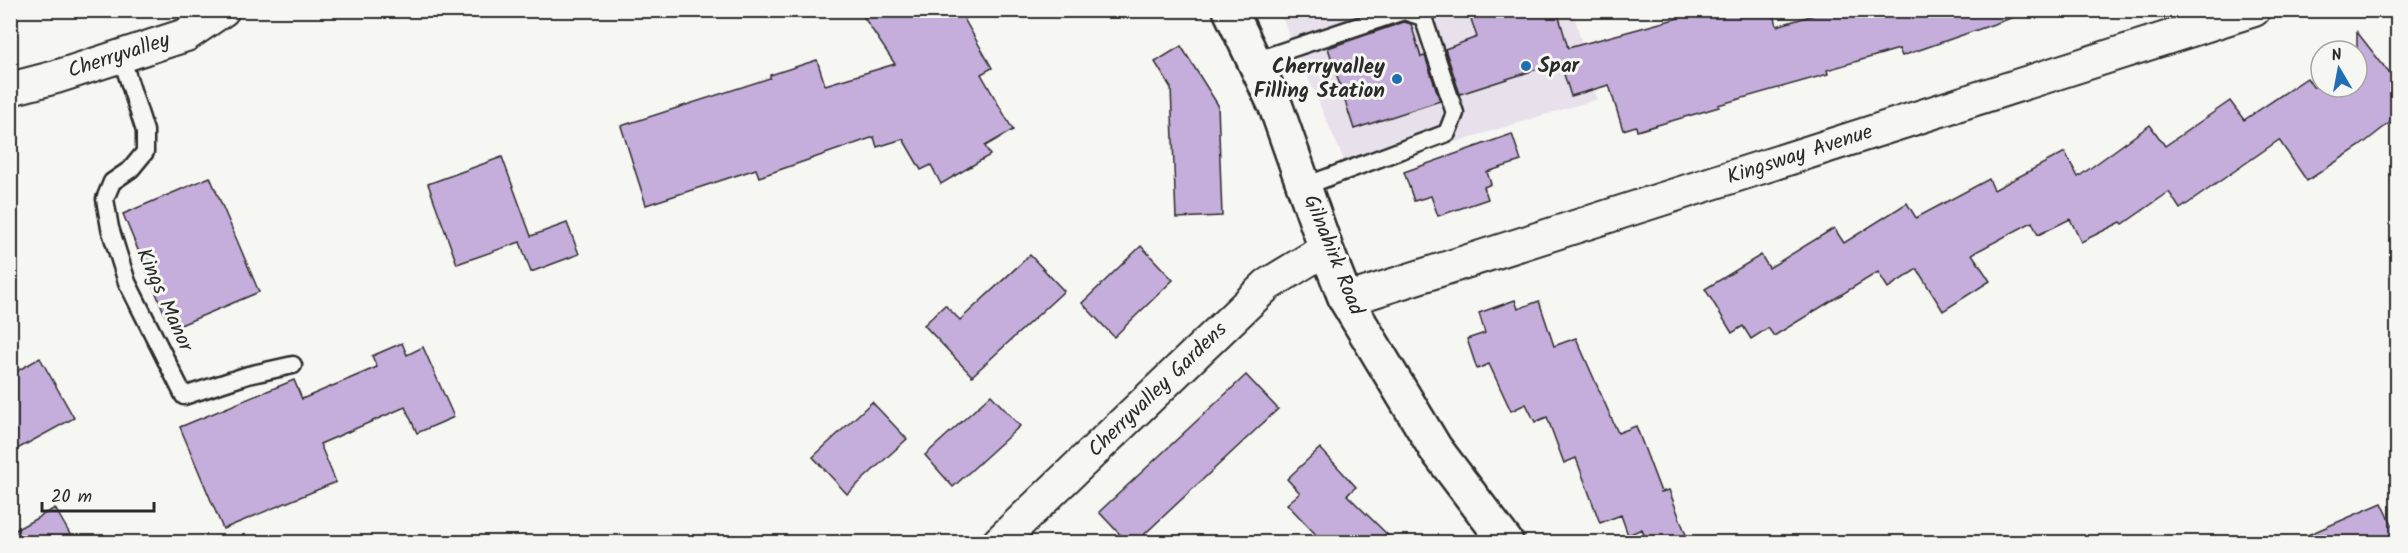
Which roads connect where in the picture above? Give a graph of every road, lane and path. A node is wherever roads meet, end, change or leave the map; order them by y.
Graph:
1 (223, 10) edge
2 (1230, 10) edge
3 (2254, 10) edge
4 (121, 56) junction
5 (1254, 61) junction
6 (10, 89) edge
7 (1305, 186) junction
8 (1326, 249) junction
9 (1346, 300) junction
10 (293, 365) dead end
11 (999, 543) edge
12 (1506, 543) edge

1 - 4 street, Cherryvalley
2 - 5 street, Gilnahirk Road
3 - 9 street, Kingsway Avenue
4 - 6 street, Cherryvalley
4 - 10 lane, Kings Manor
5 - 7 street, Gilnahirk Road
5 - 7 lane
7 - 8 street, Gilnahirk Road
8 - 9 street, Gilnahirk Road
8 - 11 street, Cherryvalley Gardens
9 - 12 street, Gilnahirk Road

